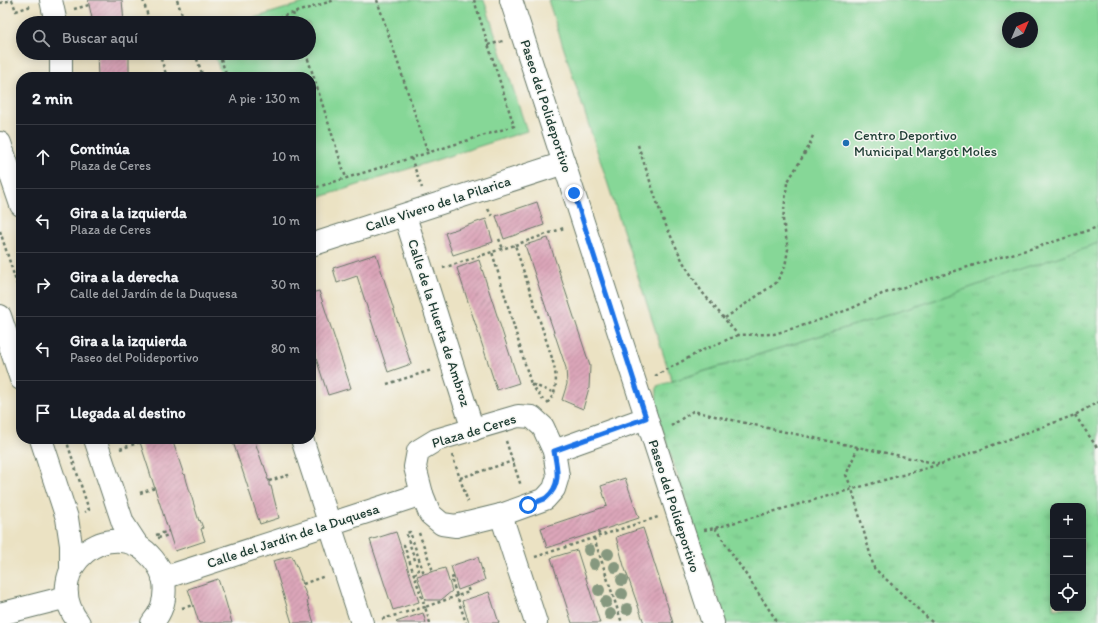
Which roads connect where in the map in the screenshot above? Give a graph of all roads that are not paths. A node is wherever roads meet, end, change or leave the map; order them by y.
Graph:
1 (511, 0) edge
2 (43, 2) edge
3 (63, 16) edge
4 (61, 60) edge
5 (61, 72) edge
6 (0, 143) edge
7 (564, 163) junction
8 (16, 190) edge
9 (405, 216) junction
10 (316, 243) edge
11 (0, 316) edge
12 (16, 364) edge
13 (646, 418) junction
14 (473, 430) junction
15 (43, 444) edge
16 (97, 444) edge
17 (304, 444) edge
18 (554, 451) junction
19 (422, 494) junction
20 (501, 515) junction
21 (330, 524) junction
22 (138, 546) junction
23 (71, 568) junction
24 (164, 578) junction
25 (67, 597) junction
26 (0, 614) edge
27 (155, 622) edge
28 (371, 622) edge
29 (79, 623) edge
30 (536, 623) edge
31 (713, 623) edge

1 - 7 street, Paseo del Polideportivo
2 - 3 street
4 - 5 street
6 - 8 street
7 - 9 street, Calle Vivero de la Pilarica
7 - 13 street, Paseo del Polideportivo
9 - 10 street, Calle Vivero de la Pilarica
9 - 14 street, Calle de la Huerta de Ambroz
11 - 12 street
13 - 18 street
13 - 31 street, Paseo del Polideportivo
14 - 18 street, Plaza de Ceres
14 - 19 street, Plaza de Ceres
15 - 23 street
16 - 22 street
17 - 21 street
18 - 20 street, Plaza de Ceres
19 - 20 street, Plaza de Ceres
19 - 21 street, Calle del Jardín de la Duquesa
20 - 30 street
21 - 24 street, Calle del Jardín de la Duquesa
21 - 28 street
22 - 23 street
22 - 24 street
23 - 25 street
24 - 27 street
25 - 26 street
25 - 29 street

